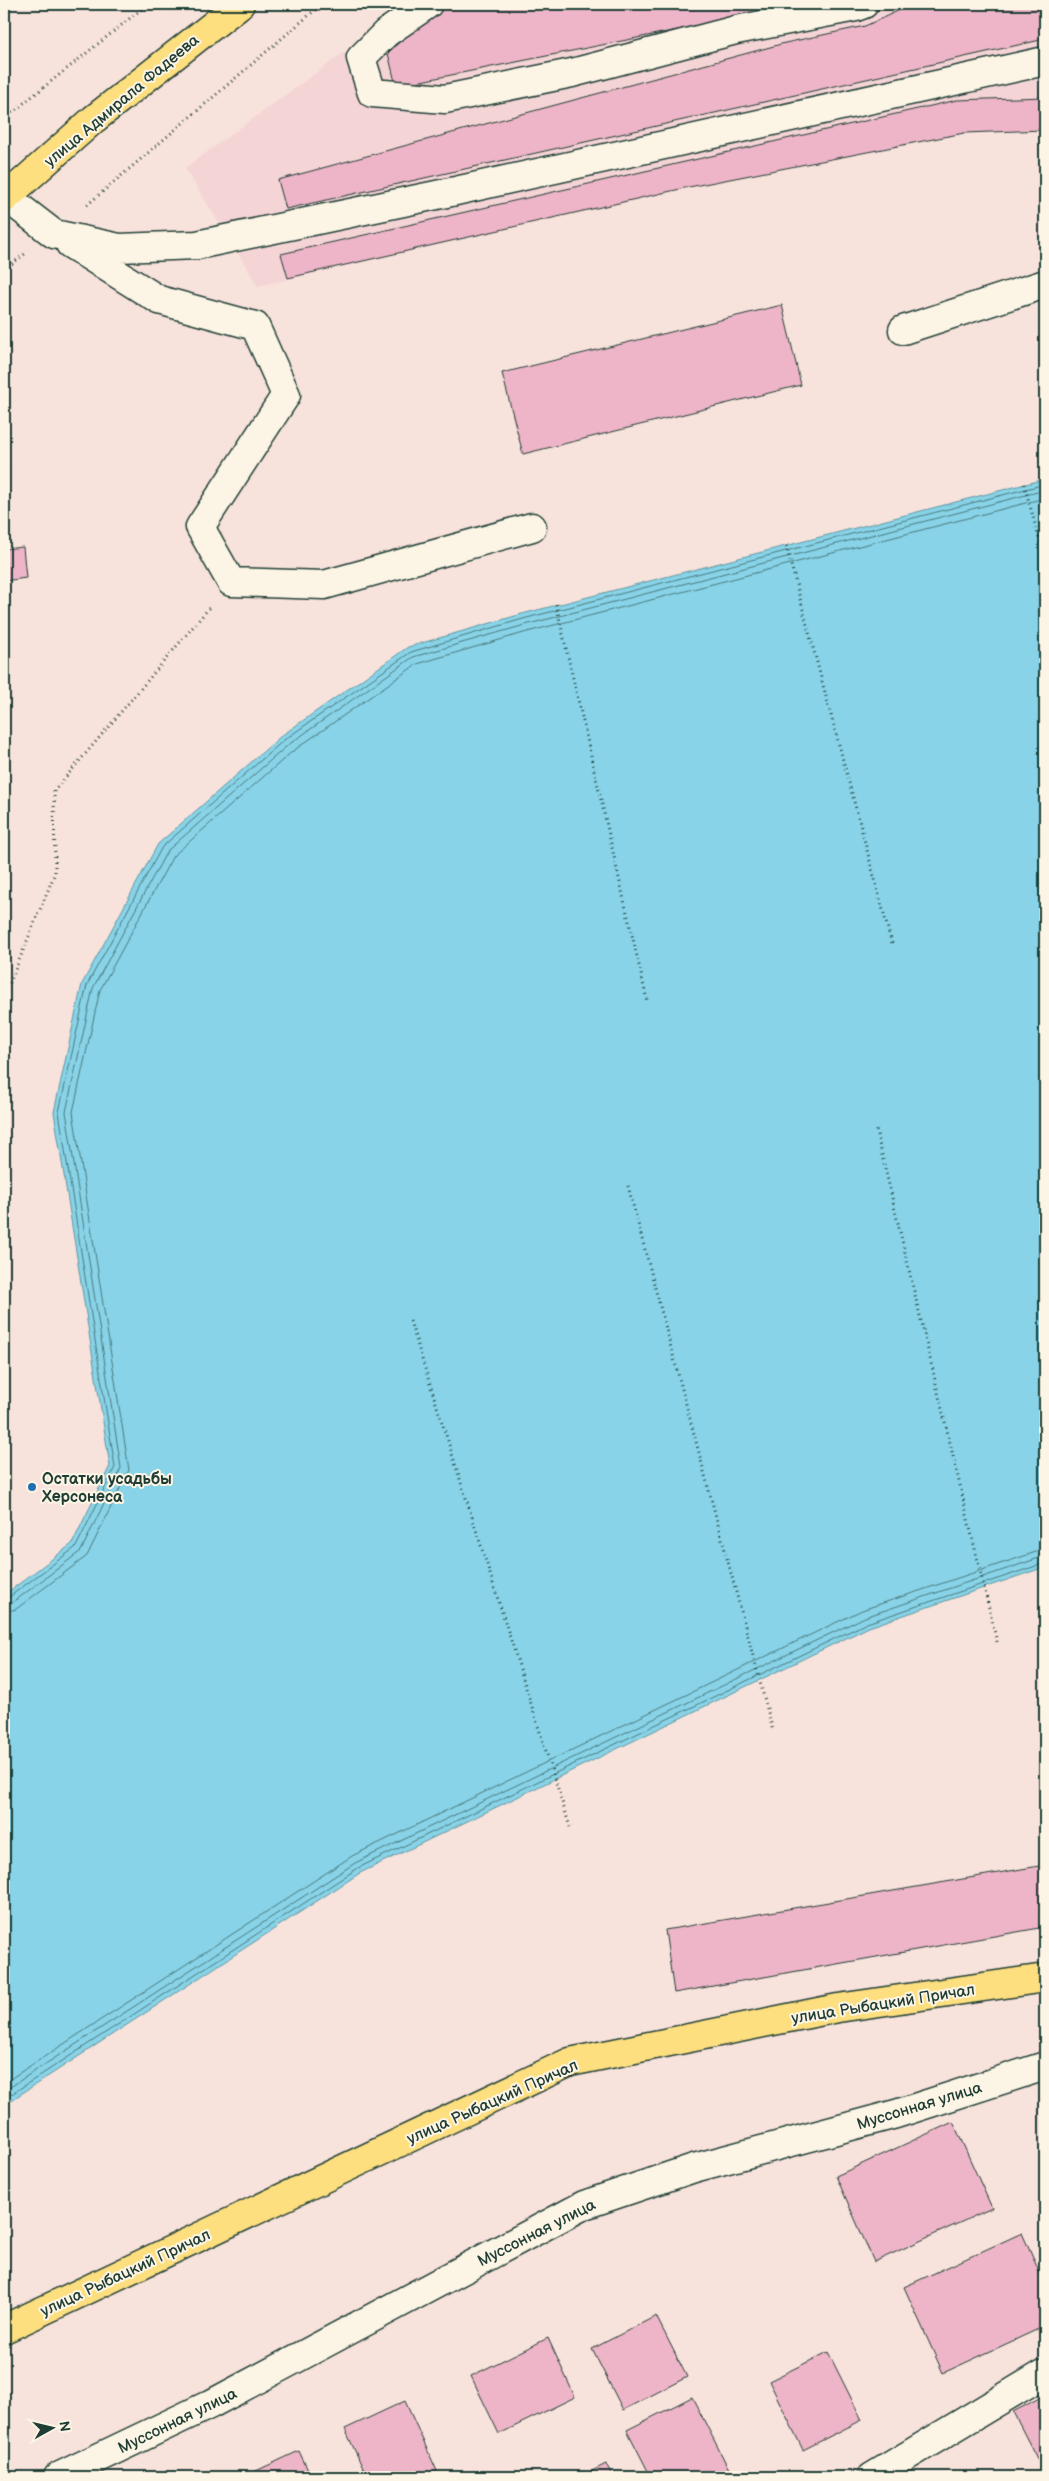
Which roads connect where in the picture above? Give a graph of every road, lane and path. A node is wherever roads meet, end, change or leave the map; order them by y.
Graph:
1 (148, 4) edge
2 (240, 4) edge
3 (322, 4) edge
4 (428, 4) edge
5 (864, 4) edge
6 (1045, 61) edge
7 (4, 118) edge
8 (5, 198) edge
9 (54, 234) junction
10 (1045, 284) edge
11 (903, 330) dead end
12 (1024, 484) dead end
13 (532, 527) dead end
14 (786, 546) dead end
15 (1045, 560) edge
16 (231, 582) junction
17 (556, 604) dead end
18 (892, 944) dead end
19 (4, 997) edge
20 (646, 1000) dead end
21 (876, 1130) dead end
22 (628, 1186) dead end
23 (410, 1322) dead end
24 (997, 1642) dead end
25 (772, 1731) dead end
26 (570, 1827) dead end
27 (1045, 1978) edge
28 (1045, 2066) edge
29 (4, 2329) edge
30 (1045, 2373) edge
31 (58, 2477) edge
32 (872, 2477) edge

1 - 7 path
2 - 8 main road, улица Адмирала Фадеева
3 - 9 path
4 - 5 street
6 - 9 street
8 - 9 street
9 - 16 street
10 - 11 street
12 - 15 path
13 - 16 street
14 - 18 path
16 - 19 path
17 - 20 path
21 - 24 path
22 - 25 path
23 - 26 path
27 - 29 main road, улица Рыбацкий Причал
28 - 31 street, Муссонная улица
30 - 32 street

